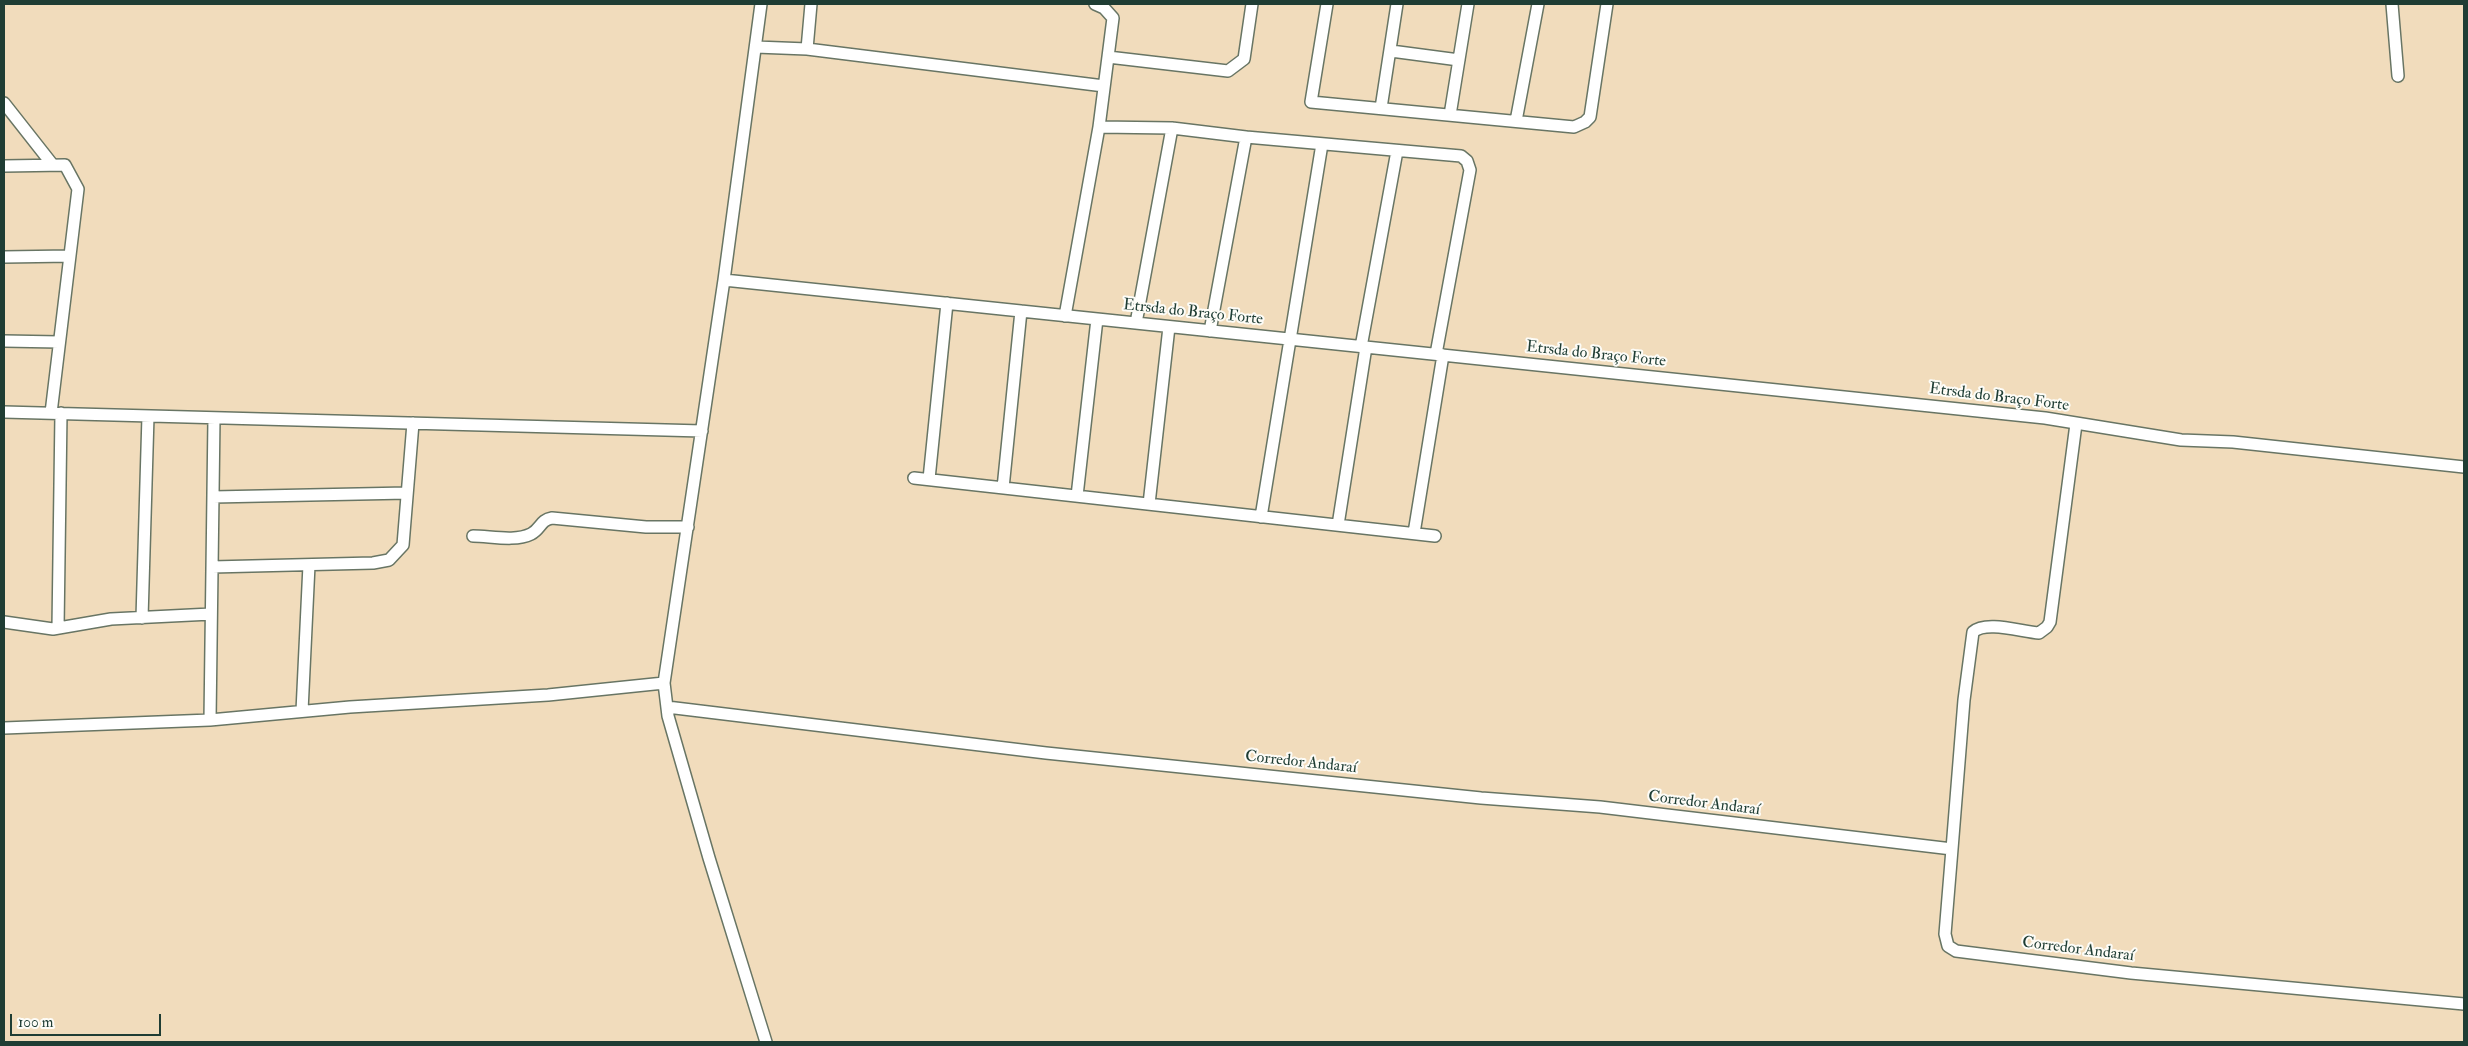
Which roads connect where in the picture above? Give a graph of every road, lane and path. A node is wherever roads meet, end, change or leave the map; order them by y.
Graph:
1 (761, 4) edge
2 (811, 4) edge
3 (1095, 4) edge
4 (1252, 4) edge
5 (1328, 4) edge
6 (1397, 4) edge
7 (1468, 4) edge
8 (1538, 4) edge
9 (1607, 4) edge
10 (2392, 4) edge
11 (756, 47) junction
12 (807, 49) junction
13 (1391, 51) junction
14 (1108, 57) junction
15 (1458, 60) junction
16 (2398, 76) dead end
17 (1104, 86) junction
18 (4, 103) edge
19 (1381, 108) junction
20 (1450, 115) junction
21 (1516, 121) junction
22 (1099, 127) junction
23 (1172, 128) junction
24 (1246, 137) junction
25 (1322, 144) junction
26 (1397, 151) junction
27 (52, 164) junction
28 (4, 166) edge
29 (70, 256) junction
30 (4, 257) edge
31 (724, 280) junction
32 (947, 303) junction
33 (1021, 311) junction
34 (1065, 316) junction
35 (1097, 319) junction
36 (1136, 323) junction
37 (1169, 327) junction
38 (1210, 331) junction
39 (1290, 339) junction
40 (4, 341) edge
41 (59, 342) junction
42 (1364, 347) junction
43 (1440, 355) junction
44 (4, 412) edge
45 (56, 413) junction
46 (148, 416) junction
47 (214, 418) junction
48 (413, 423) junction
49 (2076, 424) junction
50 (702, 431) junction
51 (2464, 467) edge
52 (914, 478) dead end
53 (929, 479) junction
54 (1003, 488) junction
55 (407, 493) junction
56 (1077, 496) junction
57 (213, 497) junction
58 (1149, 504) junction
59 (1261, 517) junction
60 (1338, 525) junction
61 (688, 527) junction
62 (1414, 533) junction
63 (473, 536) dead end
64 (1435, 536) dead end
65 (309, 564) junction
66 (212, 567) junction
67 (211, 614) junction
68 (142, 618) junction
69 (4, 622) edge
70 (58, 628) junction
71 (664, 684) junction
72 (667, 707) junction
73 (302, 711) junction
74 (210, 720) junction
75 (4, 728) edge
76 (1952, 849) junction
77 (2464, 1004) edge
78 (766, 1042) edge

1 - 11 street
2 - 12 street
3 - 14 street
4 - 14 street
5 - 19 street
6 - 13 street
7 - 15 street
8 - 21 street
9 - 21 street
10 - 16 street
11 - 12 street
11 - 31 street
12 - 17 street
13 - 15 street
13 - 19 street
14 - 17 street
15 - 20 street
17 - 22 street
18 - 27 street
19 - 20 street
20 - 21 street
22 - 23 street
22 - 34 street
23 - 24 street
23 - 36 street
24 - 25 street
24 - 38 street
25 - 26 street
25 - 39 street
26 - 42 street
26 - 43 street
27 - 28 street
27 - 29 street
29 - 30 street
29 - 41 street
31 - 32 street, Etrsda do Braço Forte
31 - 50 street
32 - 33 street, Etrsda do Braço Forte
32 - 53 street
33 - 34 street, Etrsda do Braço Forte
33 - 54 street
34 - 35 street, Etrsda do Braço Forte
35 - 36 street, Etrsda do Braço Forte
35 - 56 street
36 - 37 street, Etrsda do Braço Forte
37 - 38 street, Etrsda do Braço Forte
37 - 58 street
38 - 39 street, Etrsda do Braço Forte
39 - 42 street, Etrsda do Braço Forte
39 - 59 street
40 - 41 street
41 - 45 street
42 - 43 street, Etrsda do Braço Forte
42 - 60 street
43 - 49 street, Etrsda do Braço Forte
43 - 62 street
44 - 45 street
45 - 46 street
45 - 70 street
46 - 47 street
46 - 68 street
47 - 48 street
47 - 57 street
48 - 50 street
48 - 55 street
49 - 51 street, Etrsda do Braço Forte
49 - 76 street
50 - 61 street
52 - 53 street
53 - 54 street
54 - 56 street
55 - 57 street
55 - 65 street
56 - 58 street
57 - 66 street
58 - 59 street
59 - 60 street
60 - 62 street
61 - 63 street
61 - 71 street
62 - 64 street
65 - 66 street
65 - 73 street
66 - 67 street
67 - 68 street
67 - 74 street
68 - 70 street
69 - 70 street
71 - 72 street
71 - 73 street
72 - 76 street, Corredor Andaraí
72 - 78 street
73 - 74 street
74 - 75 street
76 - 77 street, Corredor Andaraí

